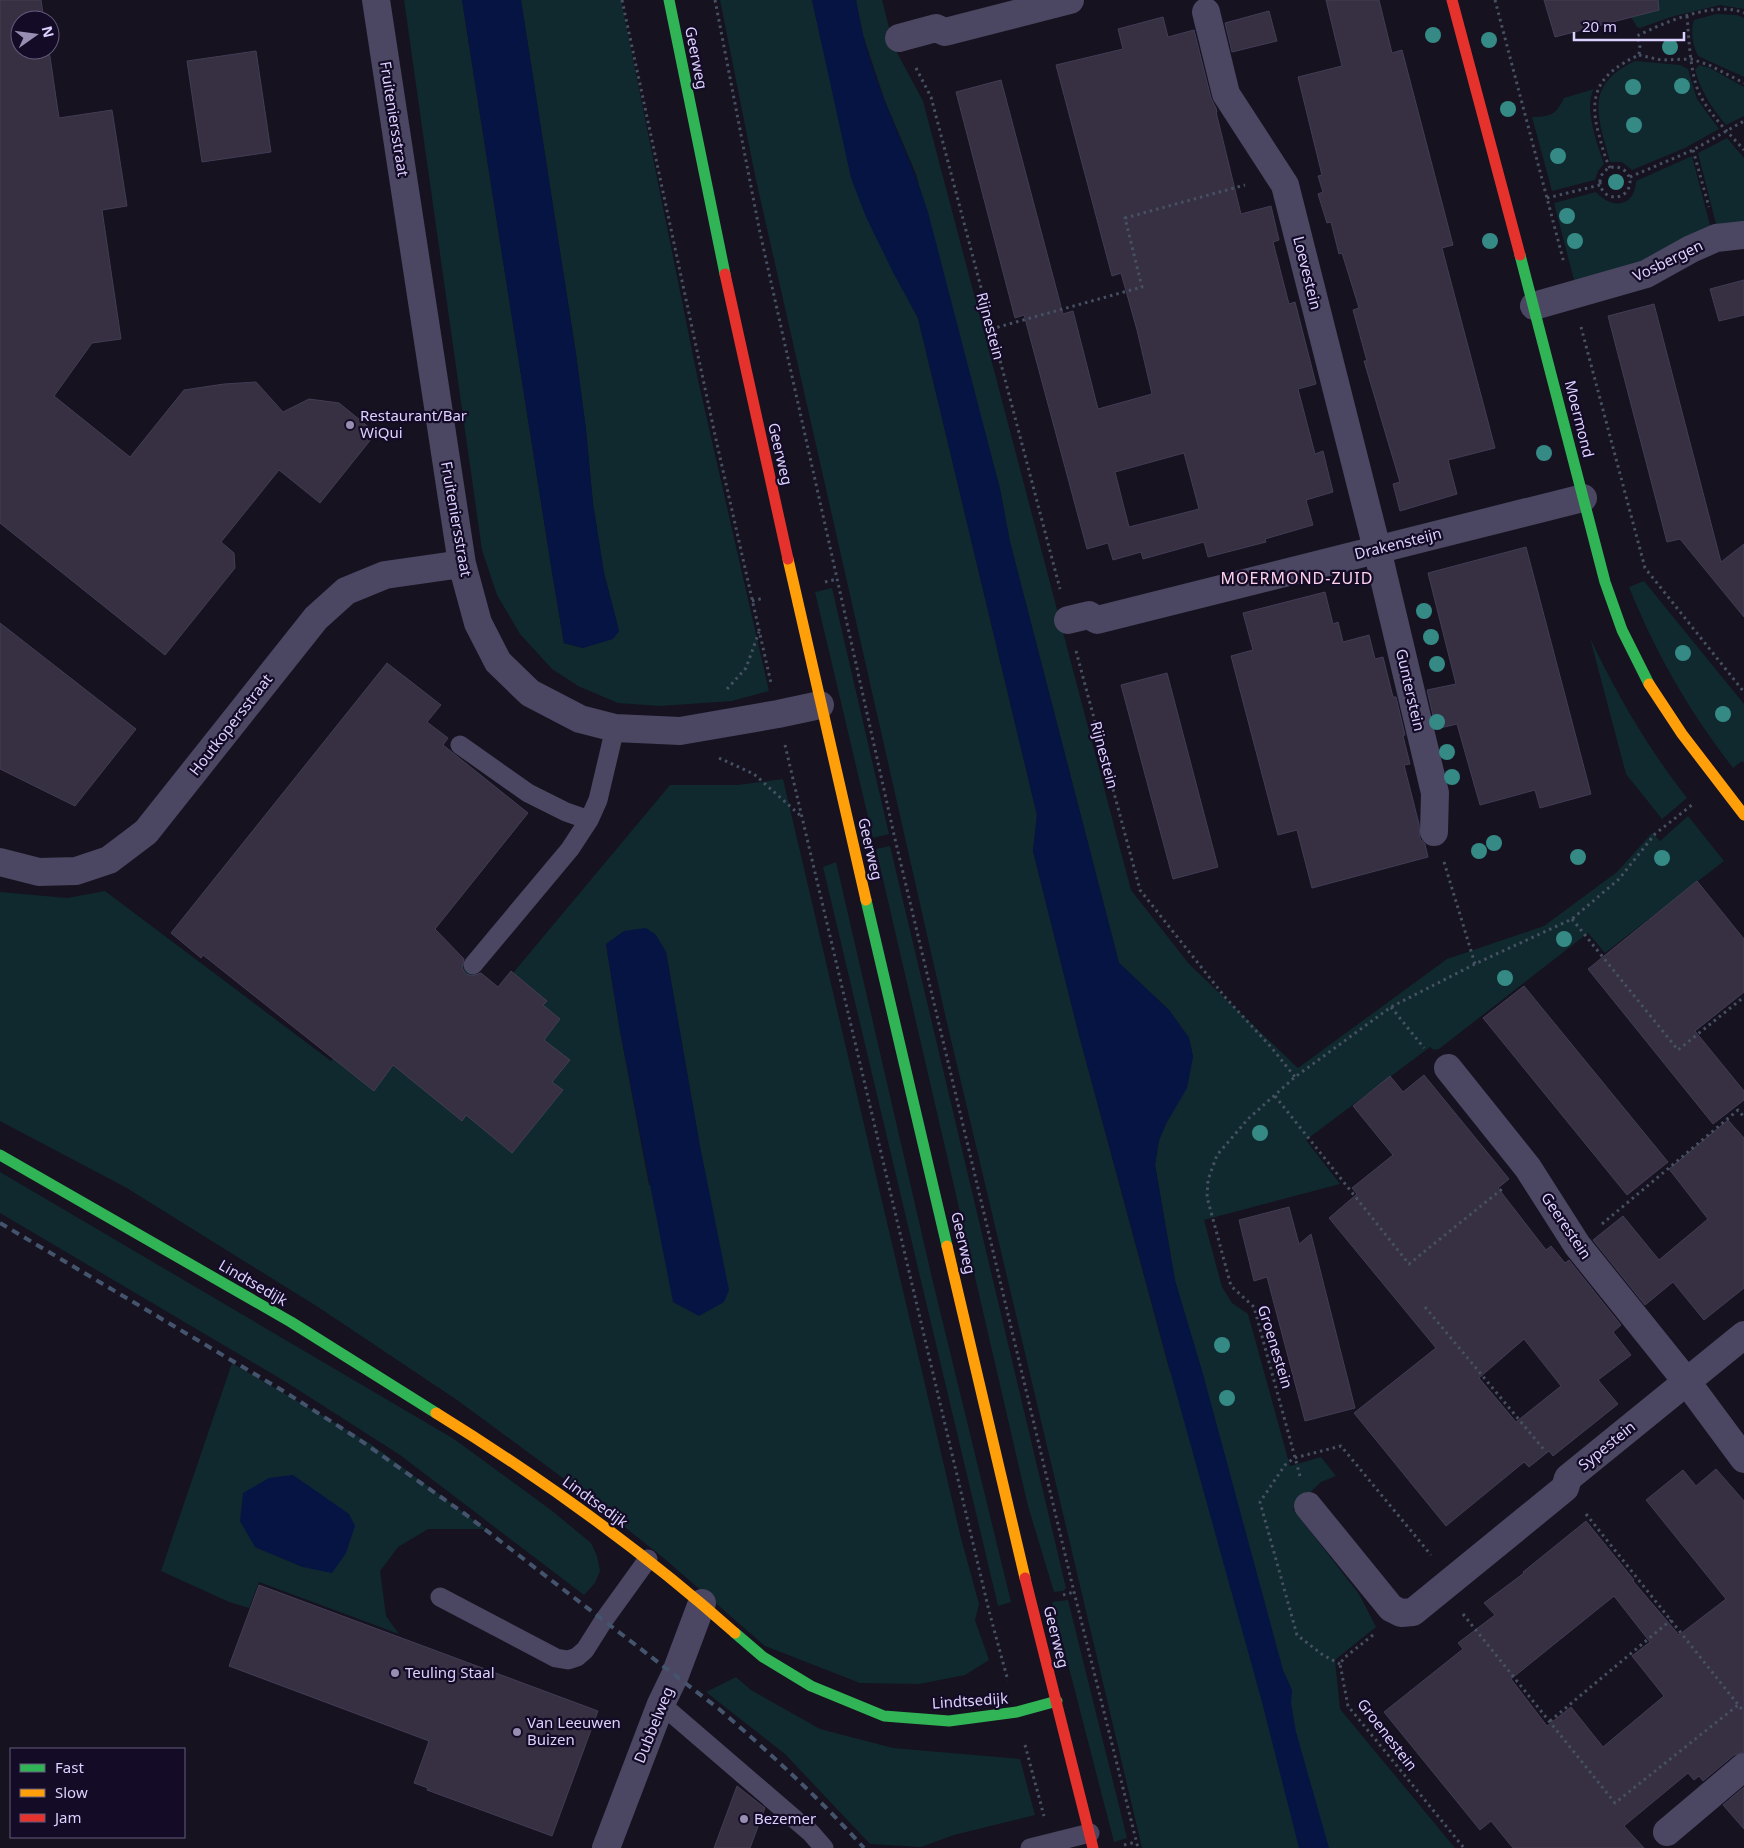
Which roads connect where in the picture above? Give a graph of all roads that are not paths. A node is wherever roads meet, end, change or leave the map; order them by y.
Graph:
1 (376, 0) edge
2 (669, 0) edge
3 (1070, 0) edge
4 (1452, 0) edge
5 (1206, 12) dead end
6 (900, 38) road end
7 (1744, 235) edge
8 (1534, 306) junction
9 (1583, 498) junction
10 (1378, 549) junction
11 (462, 564) junction
12 (1068, 620) road end
13 (820, 705) junction
14 (615, 728) junction
15 (460, 744) dead end
16 (1744, 815) edge
17 (589, 820) junction
18 (1434, 832) road end
19 (0, 862) edge
20 (473, 964) dead end
21 (1448, 1068) road end
22 (0, 1155) edge
23 (1744, 1334) edge
24 (1687, 1382) junction
25 (1744, 1459) edge
26 (1308, 1506) road end
27 (648, 1559) junction
28 (440, 1597) dead end
29 (702, 1603) junction
30 (1057, 1702) junction
31 (662, 1704) junction
32 (1744, 1767) edge
33 (1667, 1832) dead end
34 (1092, 1840) edge
35 (606, 1848) edge
36 (824, 1848) edge
37 (1030, 1848) edge

1 - 11 street, Fruiteniersstraat
2 - 13 street, Geerweg
3 - 6 street
4 - 8 street, Moermond
5 - 10 street, Loevestein
7 - 8 street, Vosbergen
8 - 9 street, Moermond
9 - 10 street, Drakensteijn
9 - 16 street, Moermond
10 - 12 street, Drakensteijn
10 - 18 street, Gunterstein
11 - 14 street, Fruiteniersstraat
11 - 19 street, Houtkopersstraat
13 - 14 street, Fruiteniersstraat
13 - 30 street, Geerweg
14 - 17 lane
15 - 17 lane
17 - 20 lane
21 - 24 street, Geerestein
22 - 27 street, Lindtsedijk
23 - 24 street, Sypestein
24 - 25 street, Geerestein
24 - 26 street, Sypestein
27 - 28 lane
27 - 29 street, Lindtsedijk
29 - 30 street, Lindtsedijk
29 - 31 street, Dubbelweg
30 - 34 street
31 - 35 street, Dubbelweg
31 - 36 lane
32 - 33 street
34 - 37 lane

